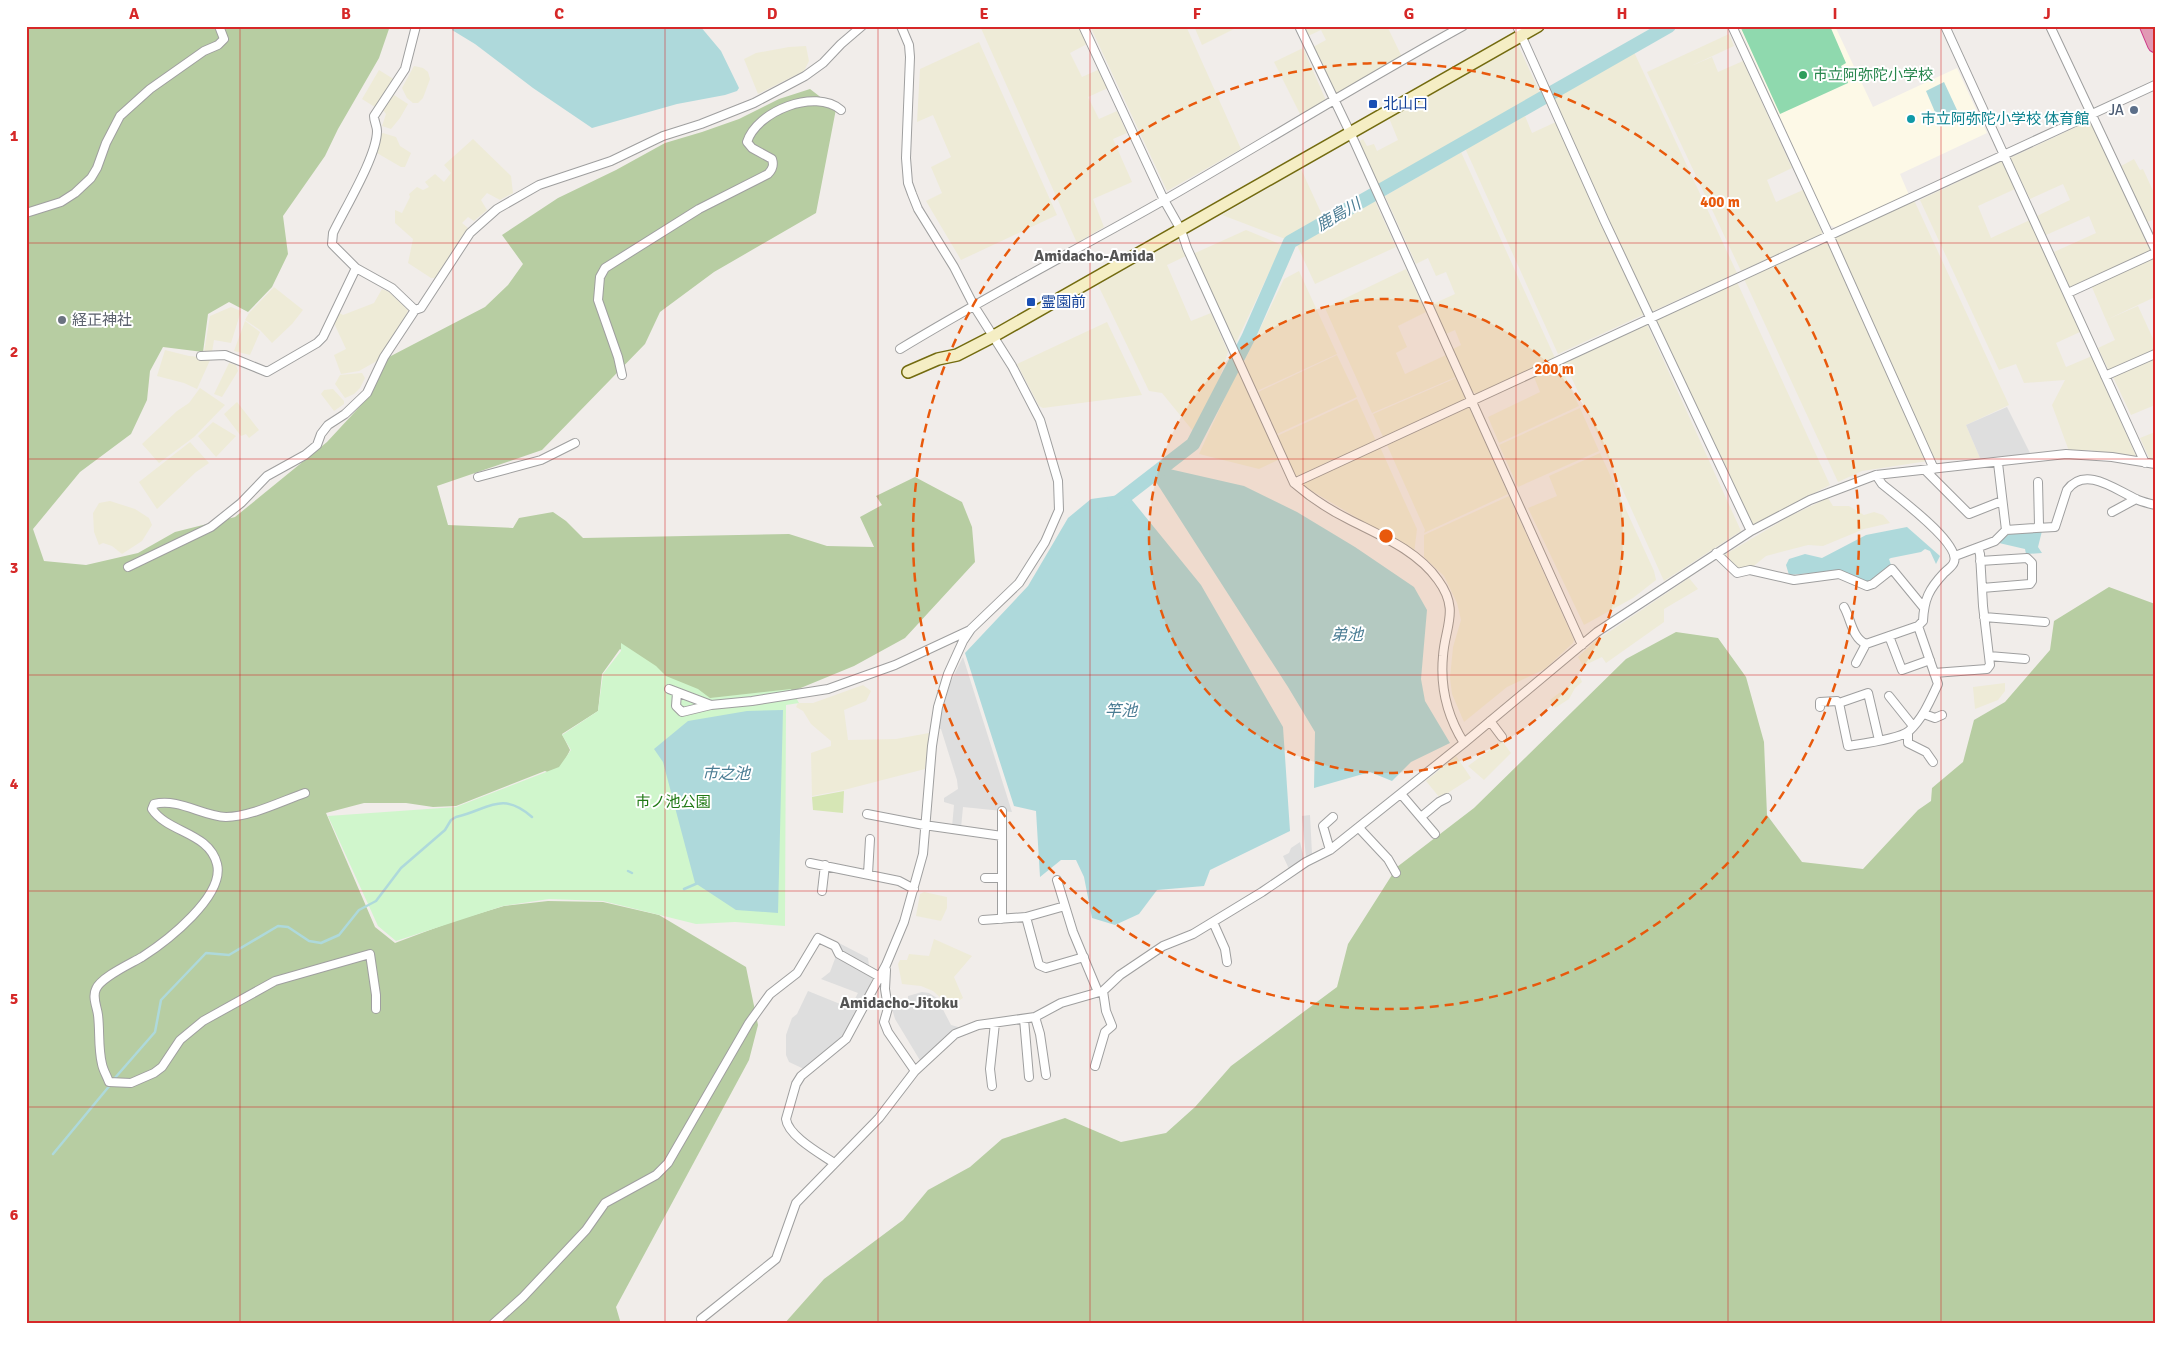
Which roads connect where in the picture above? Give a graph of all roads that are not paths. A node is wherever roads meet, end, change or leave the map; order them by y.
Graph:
1 (219, 26) edge
2 (416, 26) edge
3 (862, 26) edge
4 (901, 26) edge
5 (1083, 26) edge
6 (1299, 26) edge
7 (1463, 26) edge
8 (1538, 26) edge
9 (1732, 26) edge
10 (1945, 26) edge
11 (2050, 26) edge
12 (2147, 26) edge
13 (1519, 31) edge
14 (2155, 45) edge
15 (2155, 86) edge
16 (1335, 101) junction
17 (841, 110) dead end
18 (2092, 114) junction
19 (1350, 134) junction
20 (2005, 155) junction
21 (1164, 200) junction
22 (26, 212) edge
23 (1181, 230) junction
24 (1829, 235) junction
25 (2155, 251) edge
26 (356, 268) junction
27 (2068, 293) junction
28 (974, 306) junction
29 (415, 310) junction
30 (1651, 318) junction
31 (992, 337) junction
32 (900, 350) dead end
33 (2155, 354) edge
34 (201, 356) dead end
35 (908, 372) dead end
36 (622, 375) dead end
37 (2106, 376) junction
38 (1472, 400) junction
39 (575, 443) dead end
40 (2145, 462) junction
41 (1998, 463) junction
42 (2155, 464) edge
43 (1934, 469) junction
44 (1925, 470) junction
45 (1876, 475) junction
46 (478, 478) dead end
47 (2038, 482) dead end
48 (1294, 483) junction
49 (2136, 499) junction
50 (2002, 501) junction
51 (2155, 506) edge
52 (2112, 512) dead end
53 (2036, 528) junction
54 (2006, 530) junction
55 (1751, 532) junction
56 (1978, 548) junction
57 (1716, 553) junction
58 (1955, 556) junction
59 (1980, 561) junction
60 (128, 567) dead end
61 (1982, 588) junction
62 (1844, 607) dead end
63 (1924, 608) junction
64 (1984, 617) junction
65 (2039, 623) dead end
66 (1918, 626) junction
67 (971, 629) junction
68 (1888, 636) junction
69 (1866, 644) junction
70 (1582, 645) junction
71 (1989, 656) junction
72 (2025, 659) dead end
73 (1930, 660) junction
74 (1856, 663) dead end
75 (1934, 673) junction
76 (669, 689) dead end
77 (677, 693) junction
78 (1889, 696) dead end
79 (1839, 703) junction
80 (711, 705) junction
81 (1820, 706) dead end
82 (1924, 714) junction
83 (1942, 715) dead end
84 (1490, 721) junction
85 (1910, 729) junction
86 (1502, 737) dead end
87 (1879, 740) junction
88 (1464, 743) junction
89 (1933, 762) dead end
90 (305, 792) dead end
91 (1401, 794) junction
92 (1447, 798) dead end
93 (1002, 811) dead end
94 (867, 814) dead end
95 (1334, 817) dead end
96 (1421, 817) junction
97 (924, 825) junction
98 (1359, 828) junction
99 (1435, 834) dead end
100 (1002, 836) junction
101 (870, 839) dead end
102 (1330, 850) junction
103 (810, 863) dead end
104 (825, 865) junction
105 (1396, 873) dead end
106 (868, 874) junction
107 (985, 878) dead end
108 (1002, 878) junction
109 (1056, 880) dead end
110 (914, 889) junction
111 (822, 891) dead end
112 (1065, 906) junction
113 (1026, 917) junction
114 (1002, 918) junction
115 (983, 920) dead end
116 (1213, 922) junction
117 (1084, 958) junction
118 (1227, 962) dead end
119 (886, 965) junction
120 (880, 977) junction
121 (1101, 991) junction
122 (376, 1009) dead end
123 (1035, 1017) junction
124 (1024, 1019) junction
125 (995, 1022) junction
126 (1095, 1066) dead end
127 (915, 1071) junction
128 (1046, 1075) dead end
129 (1029, 1077) dead end
130 (992, 1086) dead end
131 (834, 1163) junction
132 (702, 1319) dead end
133 (493, 1324) edge

1 - 22 street
2 - 26 street
3 - 29 street
4 - 28 street
5 - 21 street
6 - 16 street
7 - 16 street
8 - 13 street
9 - 24 street
10 - 20 street
11 - 18 street
12 - 14 highway
13 - 19 street
13 - 30 street
15 - 18 street
16 - 19 street
16 - 21 street
17 - 36 street
18 - 20 street
18 - 25 street
19 - 23 street
19 - 38 street
20 - 24 street
20 - 27 street
21 - 23 street
21 - 28 street
23 - 31 street
23 - 48 street
24 - 30 street
24 - 43 street
25 - 27 street
26 - 29 street
26 - 34 street
27 - 37 street
28 - 31 street
28 - 32 street
29 - 60 street
30 - 38 street
30 - 55 street
31 - 35 street
31 - 67 street
33 - 37 street
37 - 40 street
38 - 48 street
38 - 70 street
39 - 46 street
40 - 41 street
40 - 42 street
41 - 43 street
41 - 50 street
43 - 44 street
44 - 45 street
44 - 50 street
45 - 55 street
45 - 58 street
47 - 53 street
48 - 88 street
49 - 51 street
49 - 52 street
49 - 53 street
50 - 54 street
53 - 54 street
54 - 56 street
55 - 57 street
56 - 58 street
56 - 59 street
57 - 63 street
57 - 70 street
58 - 63 street
59 - 61 street
59 - 61 street
61 - 64 street
62 - 69 street
63 - 66 street
64 - 65 street
64 - 71 street
66 - 68 street
66 - 73 street
67 - 80 street
67 - 97 street
68 - 69 street
68 - 73 street
69 - 74 street
70 - 84 street
71 - 72 street
71 - 75 street
73 - 75 street
75 - 82 street
76 - 77 street
77 - 80 street
77 - 80 street
78 - 85 street
79 - 81 street
79 - 87 street
79 - 87 street
82 - 83 street
82 - 85 street
84 - 86 street
84 - 88 street
85 - 87 street
85 - 89 street
88 - 91 street
90 - 122 street
91 - 96 street
91 - 98 street
92 - 96 street
93 - 100 street
94 - 97 street
95 - 102 street
96 - 99 street
97 - 100 street
97 - 110 street
98 - 102 street
98 - 105 street
100 - 108 street
101 - 106 street
102 - 116 street
103 - 104 street
104 - 106 street
104 - 111 street
106 - 110 street
107 - 108 street
108 - 114 street
109 - 112 street
110 - 119 street
112 - 113 street
112 - 117 street
113 - 114 street
113 - 117 street
114 - 115 street
116 - 118 street
116 - 121 street
117 - 121 street
119 - 120 street
119 - 127 street
120 - 131 street
120 - 133 street
121 - 123 street
121 - 126 street
123 - 124 street
123 - 128 street
124 - 125 street
124 - 129 street
125 - 127 street
125 - 130 street
127 - 131 street
131 - 132 street

